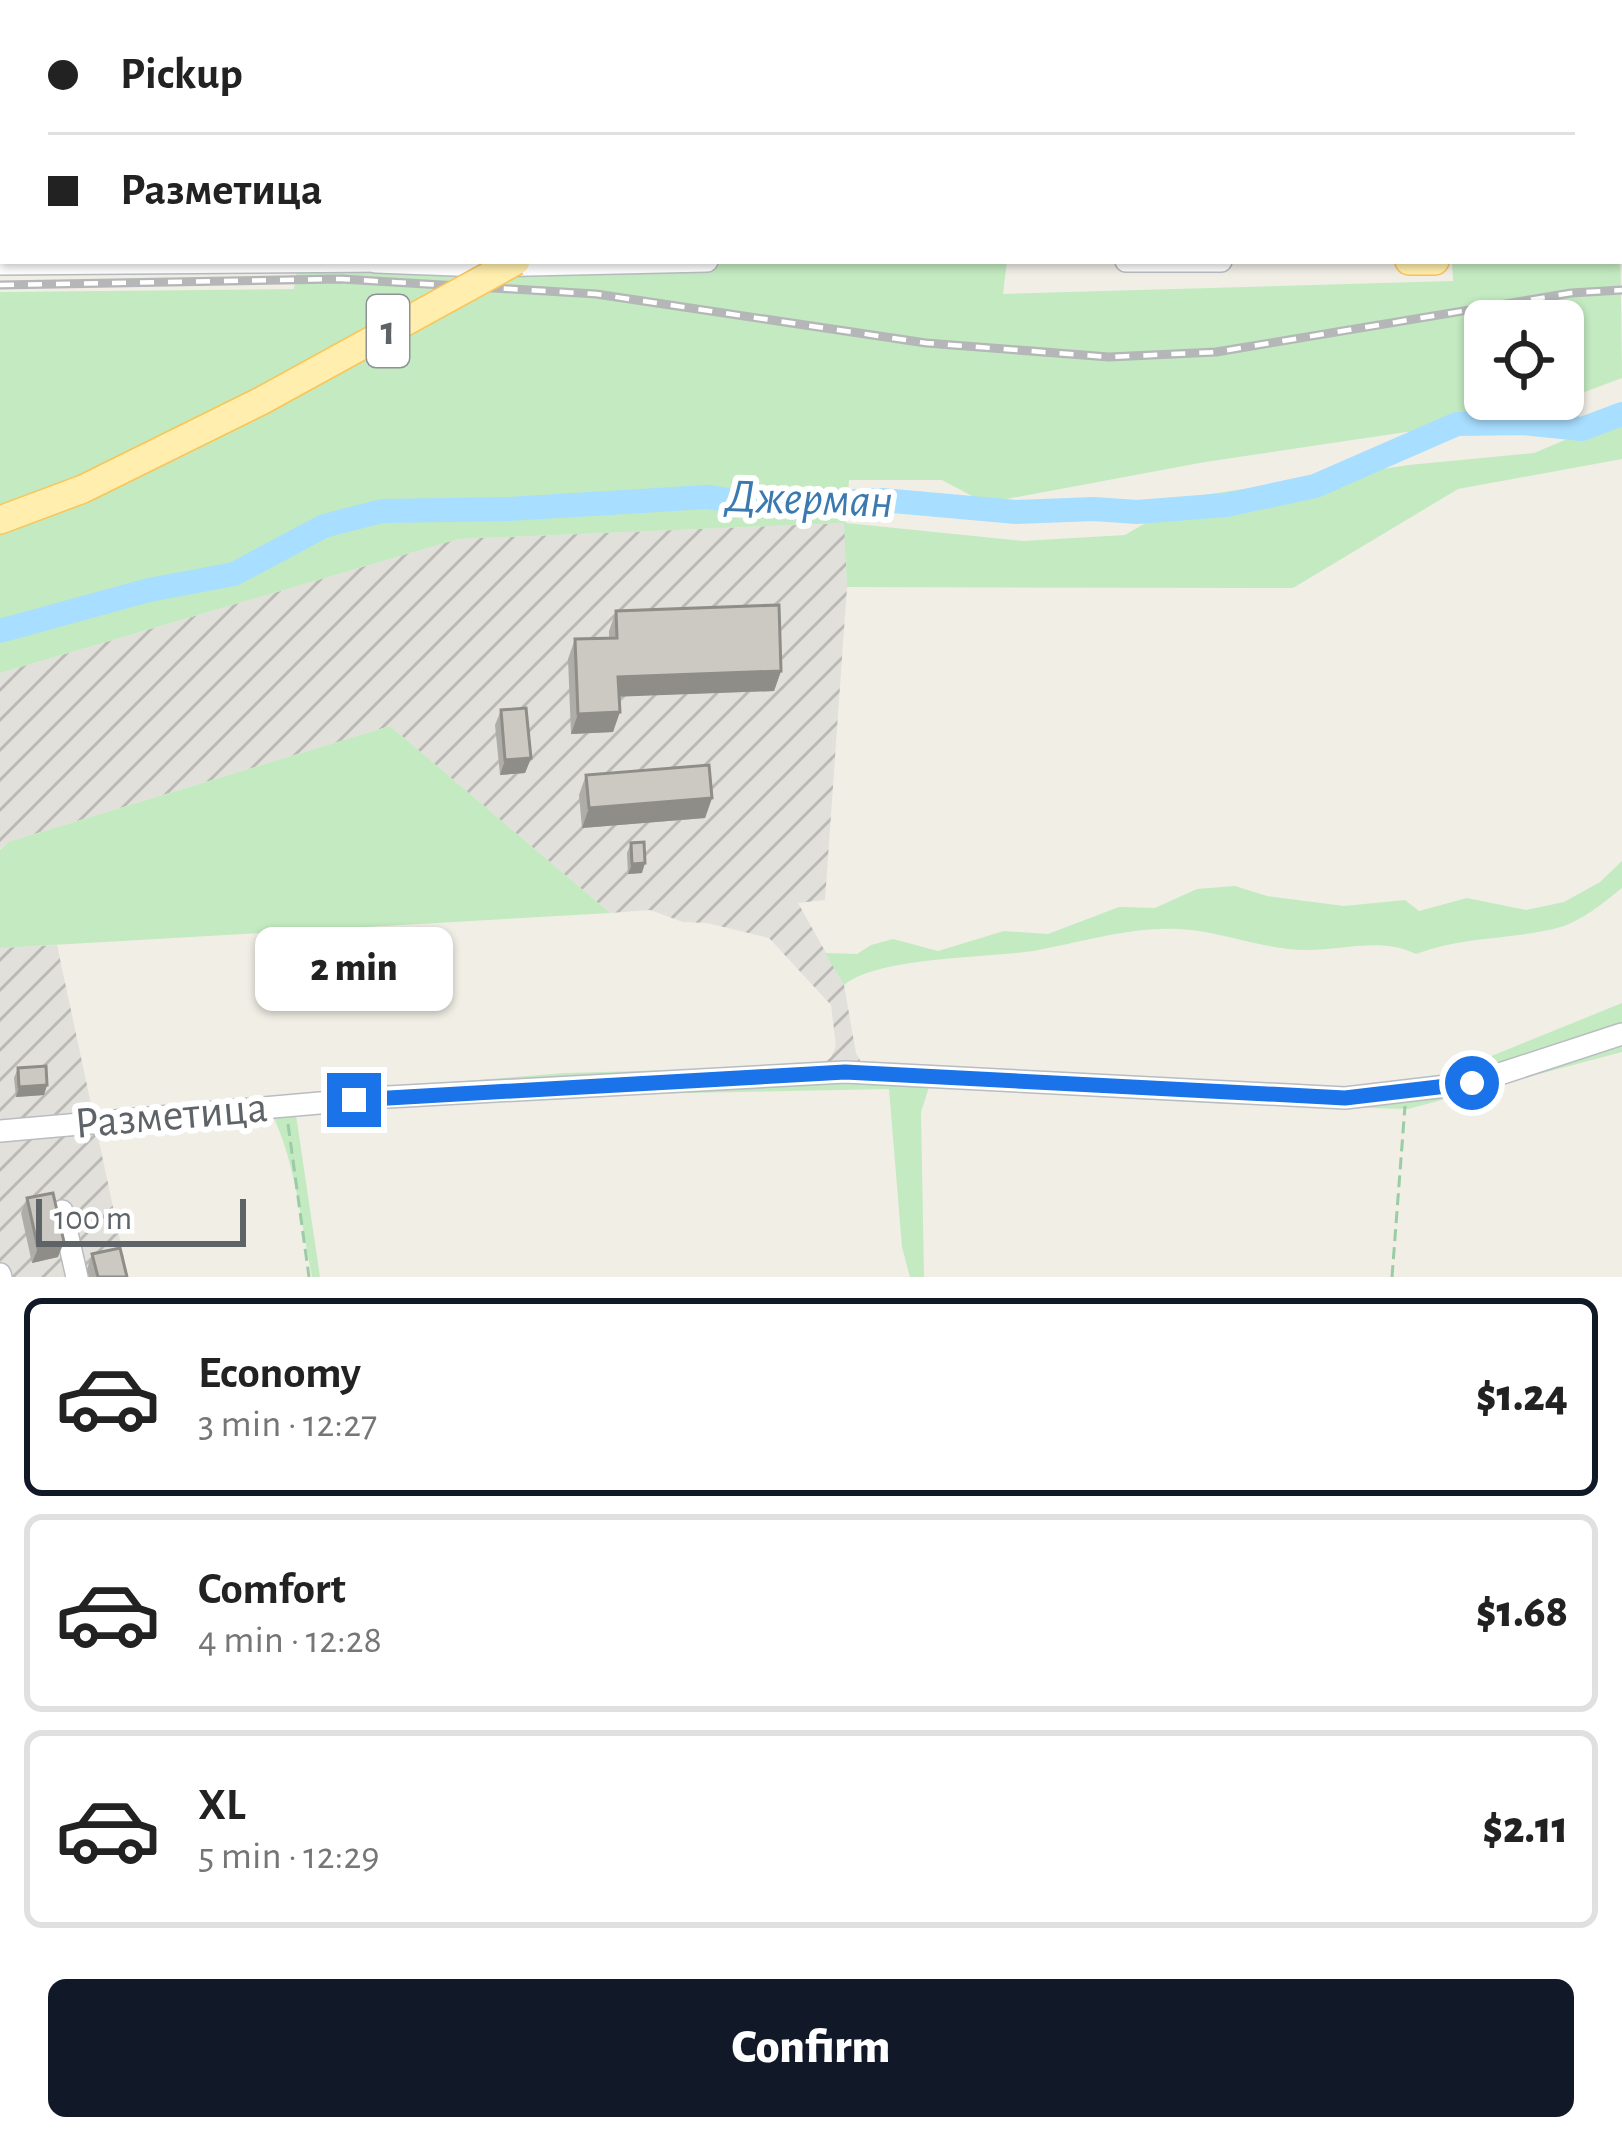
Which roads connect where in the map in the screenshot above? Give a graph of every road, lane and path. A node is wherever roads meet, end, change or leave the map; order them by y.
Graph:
1 (511, 264) edge
2 (0, 520) edge
3 (1622, 1034) edge
4 (1406, 1093) junction
5 (286, 1106) junction
6 (0, 1131) edge
7 (62, 1211) edge
8 (77, 1277) edge
9 (309, 1277) edge
10 (1392, 1277) edge

1 - 2 main road, 1, bridge
3 - 4 street, Разметица
4 - 5 street, Разметица
4 - 10 path
5 - 6 street, Разметица
5 - 9 path
7 - 8 street

